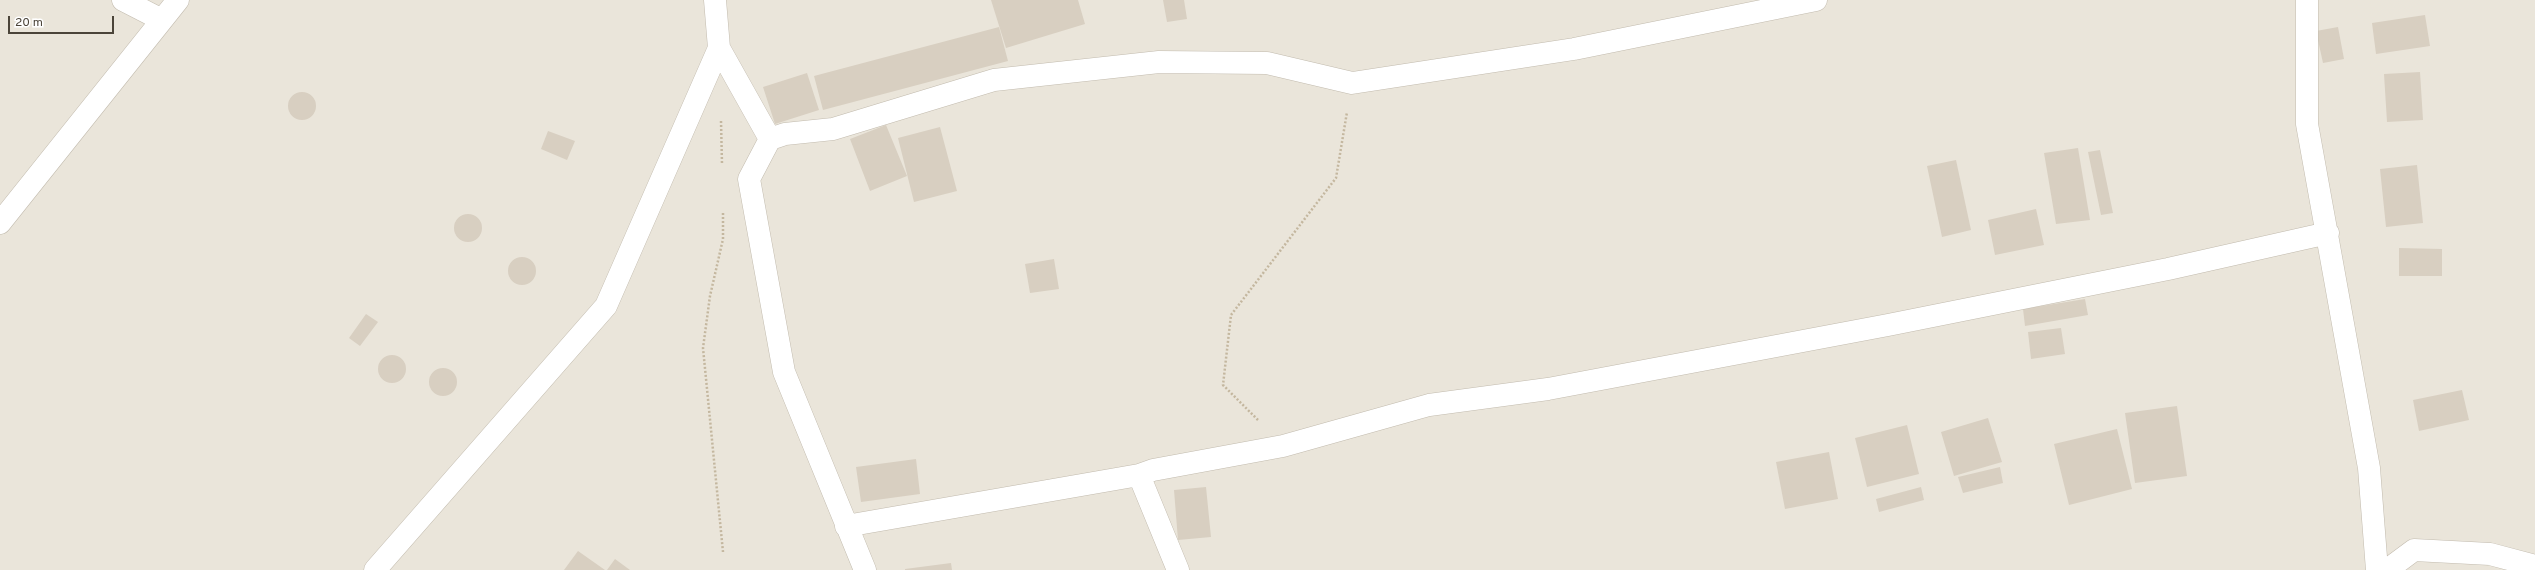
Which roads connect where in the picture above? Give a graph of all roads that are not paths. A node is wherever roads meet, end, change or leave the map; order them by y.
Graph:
1 (123, 0) edge
2 (178, 0) edge
3 (715, 0) edge
4 (1816, 0) edge
5 (2307, 0) edge
6 (162, 20) junction
7 (719, 48) junction
8 (770, 139) junction
9 (0, 223) edge
10 (2328, 233) junction
11 (1139, 475) junction
12 (846, 526) junction
13 (2535, 566) edge
14 (375, 570) edge
15 (864, 570) edge
16 (1178, 570) edge
17 (2377, 570) edge
18 (2387, 570) edge

1 - 6 street
2 - 6 street
3 - 7 street
4 - 8 street
5 - 10 street
6 - 9 street
7 - 8 street
7 - 14 street
8 - 12 street
10 - 11 street
10 - 17 street
11 - 12 street
11 - 16 street
12 - 15 street
13 - 18 street

